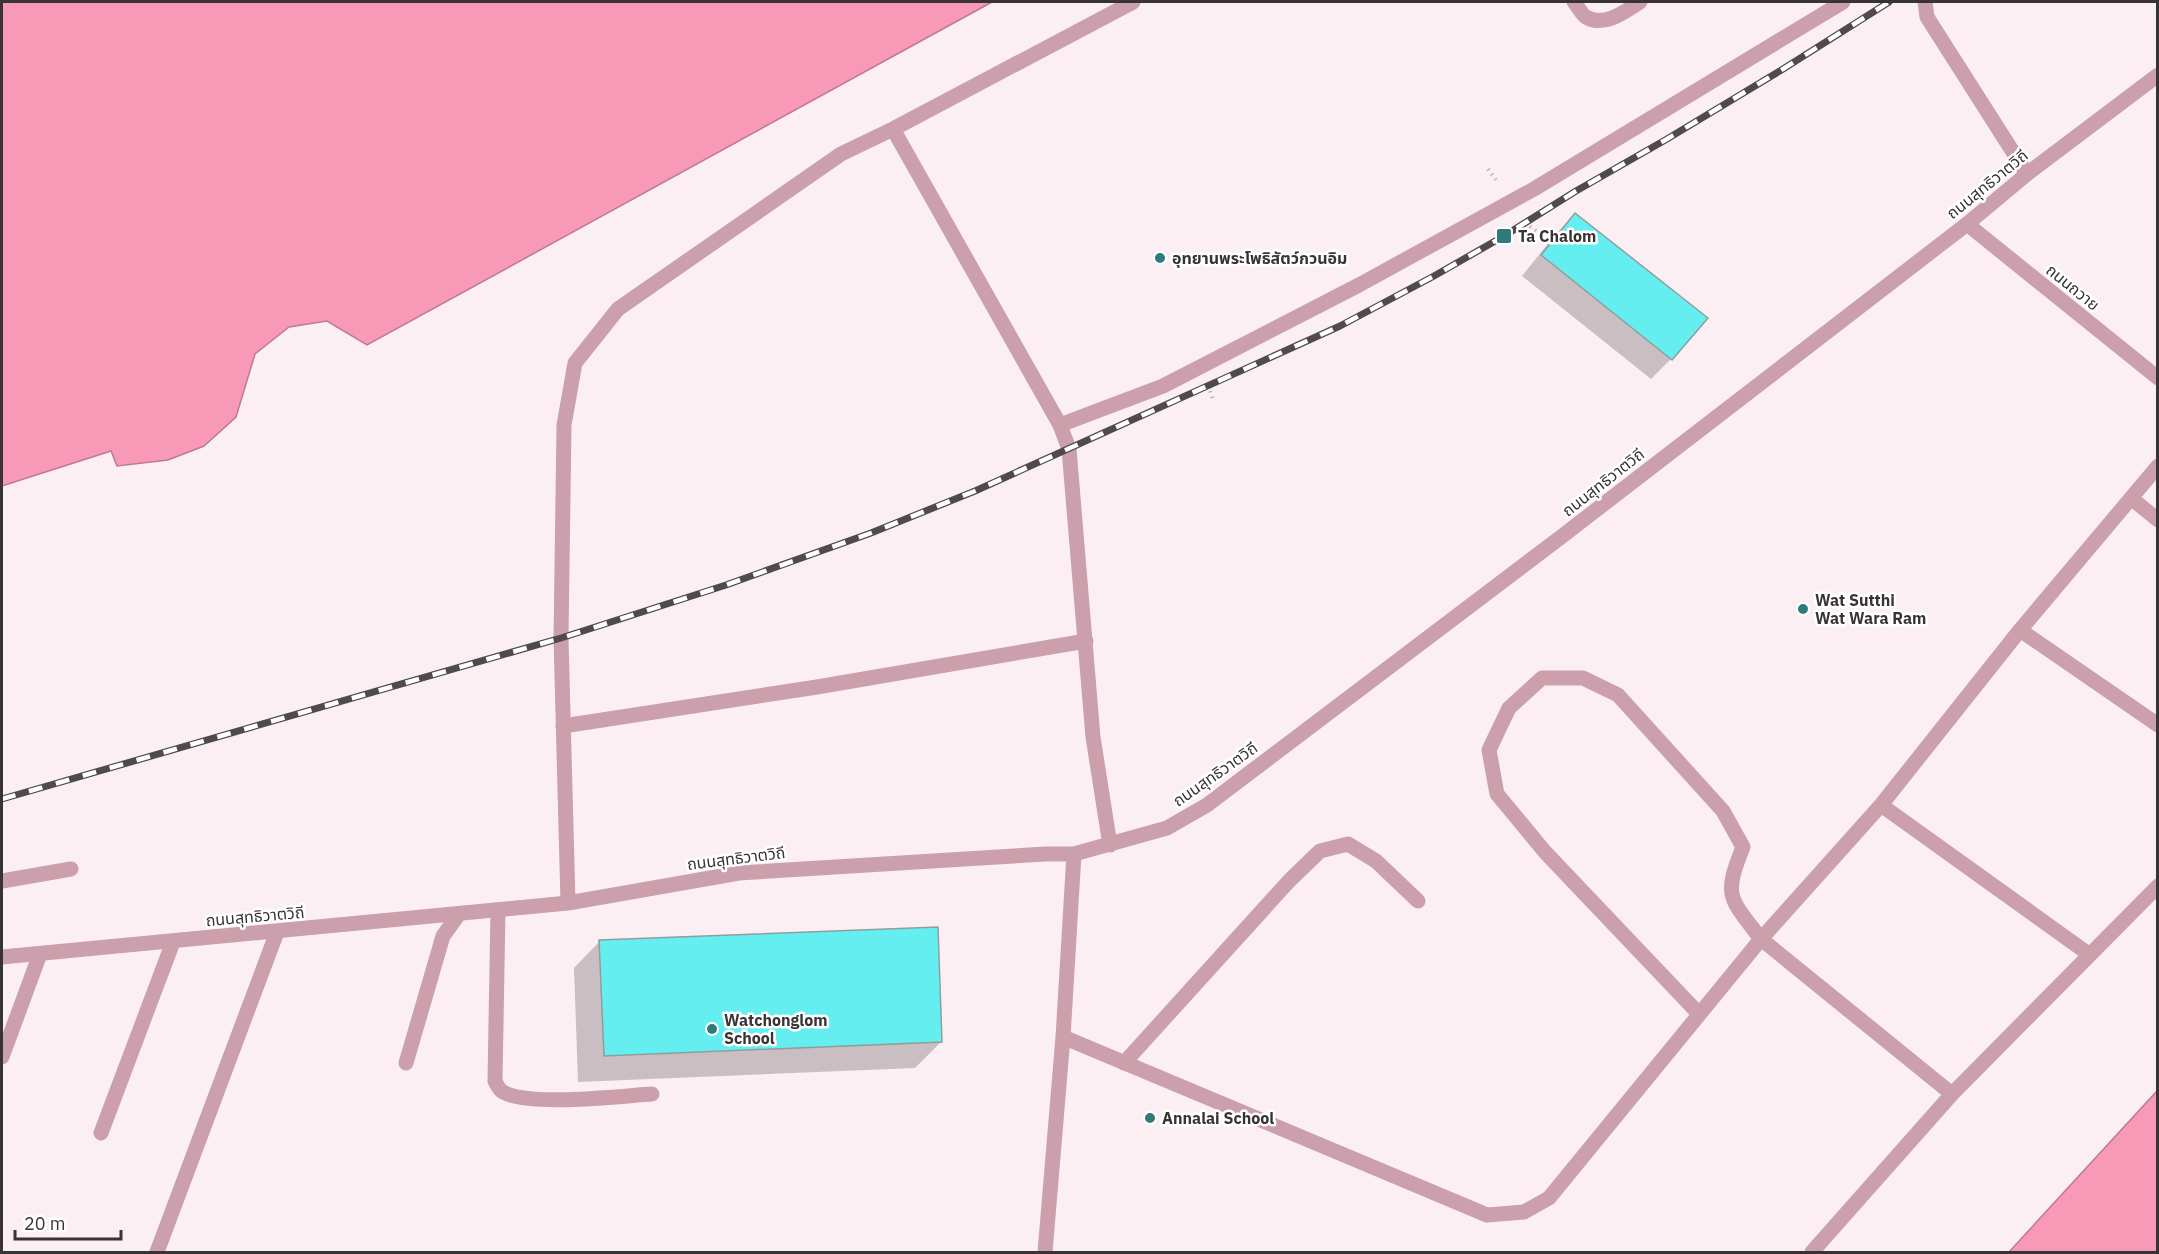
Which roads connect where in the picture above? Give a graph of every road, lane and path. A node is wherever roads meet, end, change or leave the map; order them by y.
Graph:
1 (1133, 2) edge
2 (1574, 2) edge
3 (1640, 2) edge
4 (1843, 2) edge
5 (1925, 2) edge
6 (2157, 75) edge
7 (893, 129) junction
8 (2027, 174) junction
9 (1967, 224) junction
10 (2157, 378) edge
11 (1060, 425) junction
12 (2157, 466) edge
13 (2131, 498) junction
14 (2157, 520) edge
15 (2020, 630) junction
16 (1086, 640) junction
17 (2157, 725) edge
18 (563, 726) junction
19 (1881, 805) junction
20 (1110, 845) junction
21 (1074, 854) junction
22 (70, 869) dead end
23 (2, 881) edge
24 (2157, 886) edge
25 (1418, 901) dead end
26 (568, 903) junction
27 (498, 910) junction
28 (459, 914) junction
29 (277, 932) junction
30 (1761, 939) junction
31 (173, 942) junction
32 (40, 954) junction
33 (2090, 955) junction
34 (2, 957) edge
35 (1699, 1014) junction
36 (1063, 1037) junction
37 (2, 1057) edge
38 (406, 1062) dead end
39 (1124, 1062) junction
40 (652, 1094) dead end
41 (1952, 1094) junction
42 (100, 1133) dead end
43 (157, 1252) edge
44 (1045, 1252) edge
45 (1812, 1252) edge

1 - 7 street
2 - 3 street
4 - 11 street
5 - 8 street
6 - 8 street, ถนนสุทธิวาตวิถี
7 - 11 street
7 - 18 street
8 - 9 street, ถนนสุทธิวาตวิถี
9 - 10 street, ถนนถวาย
9 - 20 street, ถนนสุทธิวาตวิถี
11 - 16 street
12 - 13 street
13 - 14 street
13 - 15 street
15 - 17 street
15 - 19 street
16 - 18 street
16 - 20 street
18 - 26 street
19 - 30 street
19 - 33 street
20 - 21 street, ถนนสุทธิวาตวิถี
21 - 26 street, ถนนสุทธิวาตวิถี
21 - 36 street
22 - 23 street
24 - 33 street
25 - 39 street
26 - 27 street, ถนนสุทธิวาตวิถี
27 - 28 street, ถนนสุทธิวาตวิถี
27 - 40 street
28 - 29 street, ถนนสุทธิวาตวิถี
28 - 38 street
29 - 31 street, ถนนสุทธิวาตวิถี
29 - 43 street
30 - 35 street
30 - 35 street
30 - 41 street
31 - 32 street, ถนนสุทธิวาตวิถี
31 - 42 street
32 - 34 street, ถนนสุทธิวาตวิถี
32 - 37 street
33 - 41 street
35 - 39 street
36 - 39 street
36 - 44 street
41 - 45 street

